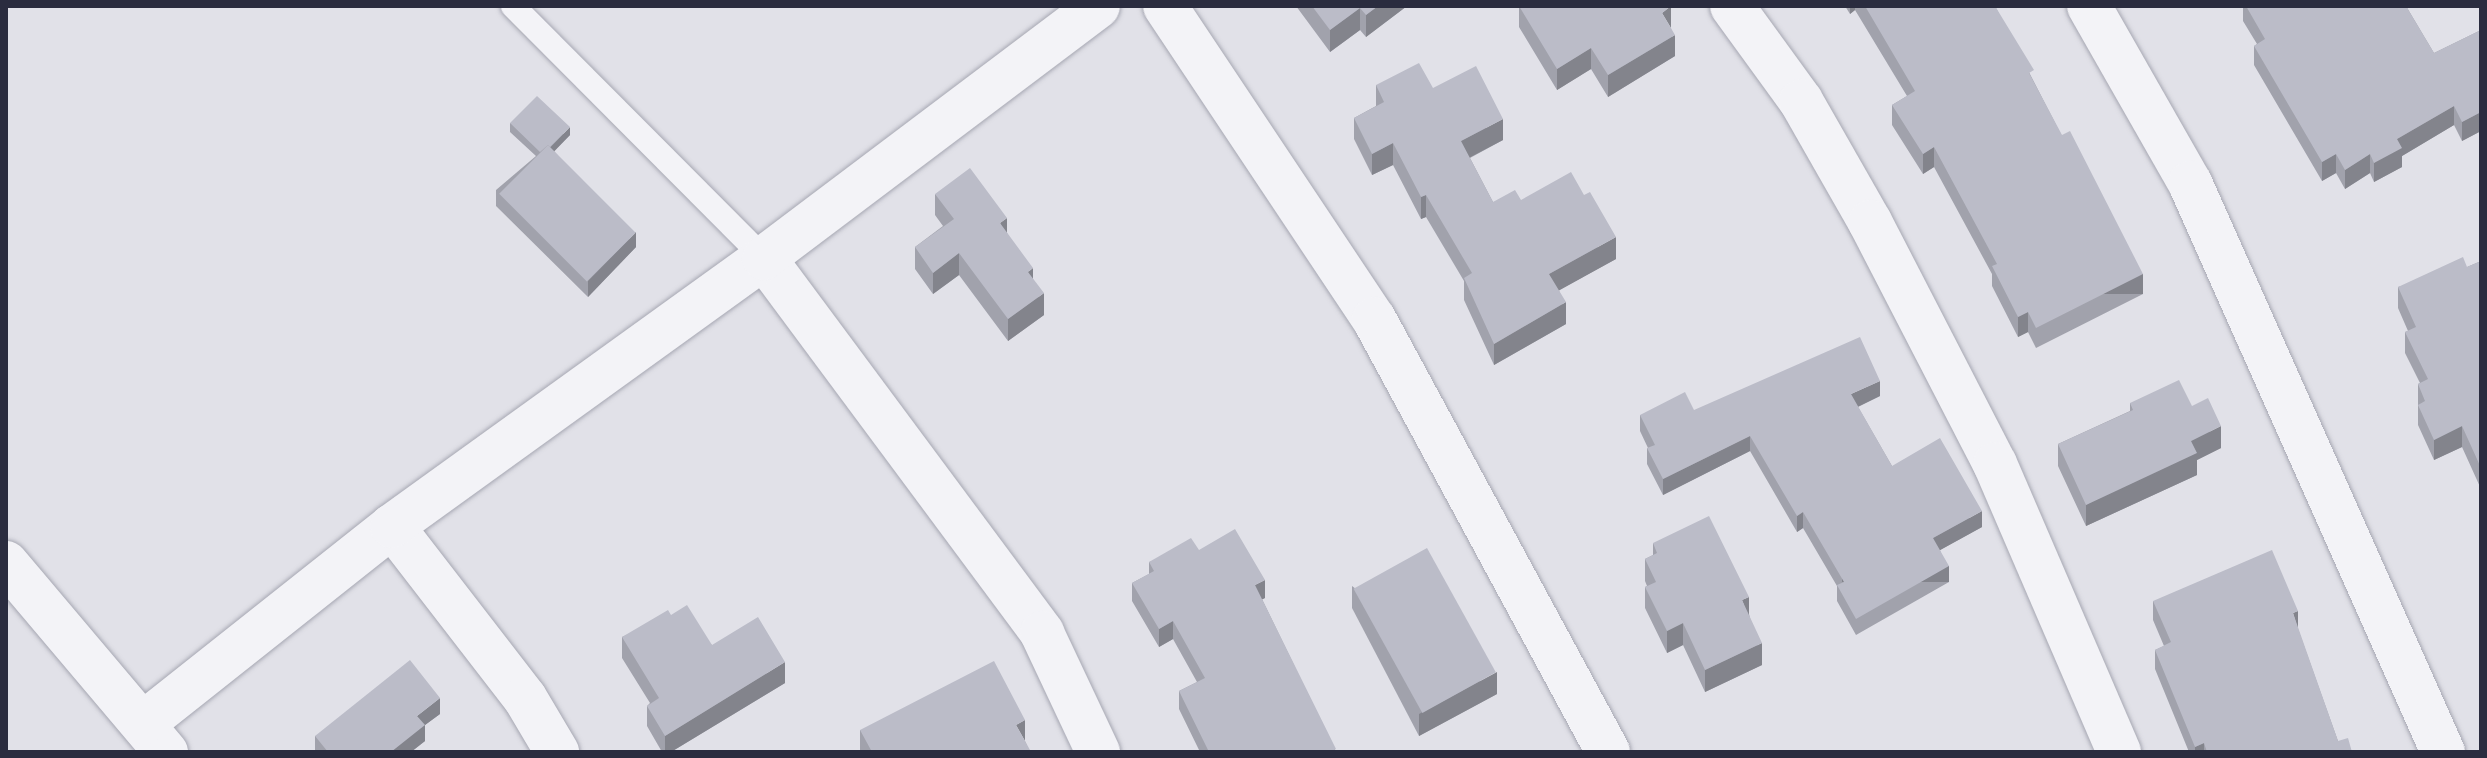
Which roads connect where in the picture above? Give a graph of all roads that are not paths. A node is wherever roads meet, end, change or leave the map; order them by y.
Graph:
1 (513, 6) edge
2 (1098, 6) edge
3 (1165, 6) edge
4 (1732, 6) edge
5 (2089, 6) edge
6 (764, 258) junction
7 (392, 526) junction
8 (6, 563) edge
9 (155, 737) edge
10 (557, 752) edge
11 (1098, 752) edge
12 (1608, 752) edge
13 (2119, 752) edge
14 (2443, 752) edge

1 - 6 lane
2 - 6 street
3 - 12 street
4 - 13 street
5 - 14 street
6 - 7 street
6 - 11 street
7 - 9 street
7 - 10 street
8 - 9 street

